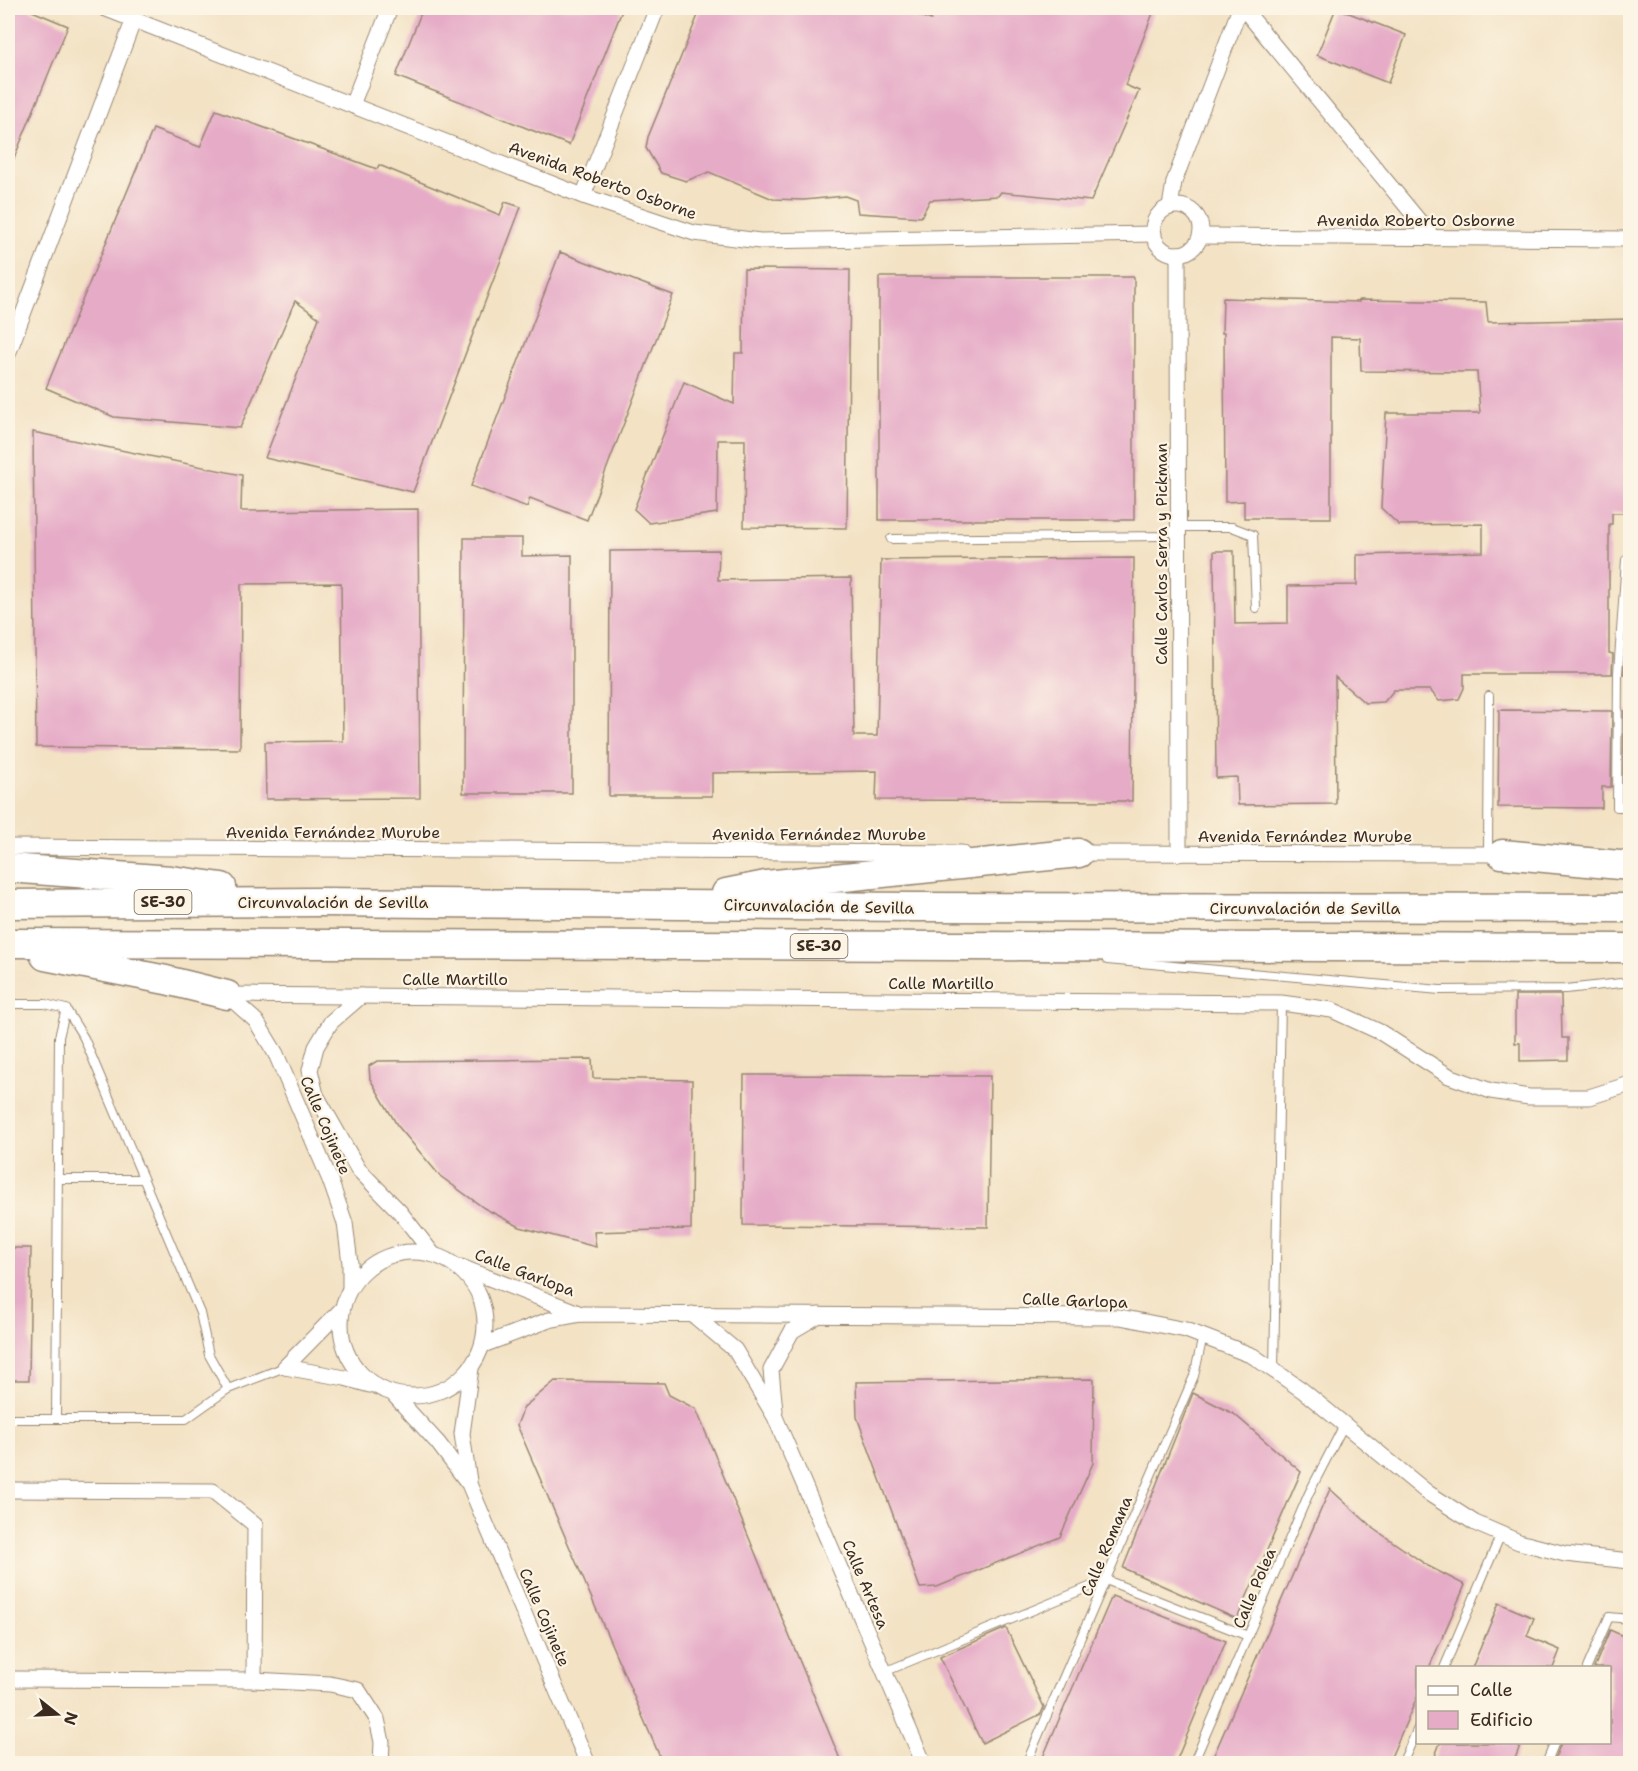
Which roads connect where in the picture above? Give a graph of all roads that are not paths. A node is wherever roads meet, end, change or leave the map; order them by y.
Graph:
1 (104, 8) edge
2 (390, 8) edge
3 (657, 8) edge
4 (1241, 8) edge
5 (134, 20) junction
6 (352, 105) junction
7 (583, 196) junction
8 (1170, 207) junction
9 (1154, 234) junction
10 (1200, 236) junction
11 (1433, 238) junction
12 (1630, 239) edge
13 (1178, 254) junction
14 (8, 354) edge
15 (1179, 527) junction
16 (891, 540) dead end
17 (1626, 560) dead end
18 (1256, 608) dead end
19 (1489, 696) dead end
20 (1630, 807) edge
21 (8, 847) edge
22 (1079, 854) junction
23 (1179, 854) junction
24 (1495, 854) junction
25 (1630, 854) edge
26 (1630, 866) edge
27 (8, 868) edge
28 (320, 902) junction
29 (8, 903) edge
30 (665, 904) junction
31 (1630, 908) edge
32 (8, 943) edge
33 (999, 946) junction
34 (8, 948) edge
35 (1630, 948) edge
36 (1068, 955) dead end
37 (1103, 959) dead end
38 (1630, 982) edge
39 (227, 995) junction
40 (361, 996) junction
41 (8, 1004) edge
42 (1281, 1004) junction
43 (66, 1009) junction
44 (1630, 1084) edge
45 (59, 1179) junction
46 (143, 1179) junction
47 (432, 1253) junction
48 (455, 1264) junction
49 (350, 1286) junction
50 (341, 1310) junction
51 (581, 1314) junction
52 (692, 1314) junction
53 (820, 1315) junction
54 (1203, 1336) junction
55 (483, 1346) junction
56 (285, 1367) junction
57 (471, 1368) junction
58 (1274, 1371) junction
59 (372, 1385) junction
60 (228, 1389) junction
61 (395, 1396) junction
62 (775, 1418) junction
63 (8, 1419) edge
64 (56, 1419) junction
65 (1344, 1425) junction
66 (469, 1484) junction
67 (8, 1490) edge
68 (1501, 1534) junction
69 (1630, 1556) edge
70 (1607, 1558) junction
71 (1630, 1561) edge
72 (1106, 1580) junction
73 (1630, 1619) edge
74 (1248, 1636) junction
75 (1445, 1666) edge
76 (1588, 1666) edge
77 (884, 1672) junction
78 (8, 1679) edge
79 (254, 1680) junction
80 (1416, 1732) edge
81 (1555, 1744) edge
82 (381, 1764) edge
83 (588, 1764) edge
84 (924, 1764) edge
85 (1026, 1764) edge
86 (1193, 1764) edge
87 (1402, 1764) edge
88 (1546, 1764) edge

1 - 5 street, Avenida Roberto Osborne
2 - 6 street
3 - 7 street
4 - 8 street
4 - 11 street
5 - 6 street, Avenida Roberto Osborne
5 - 14 street
6 - 7 street, Avenida Roberto Osborne
7 - 9 street, Avenida Roberto Osborne
8 - 9 street
8 - 10 street
9 - 13 street
10 - 11 street, Avenida Roberto Osborne
10 - 13 street
11 - 12 street, Avenida Roberto Osborne
13 - 15 street, Calle Carlos Serra y Pickman
15 - 16 lane
15 - 18 lane
15 - 23 street, Calle Carlos Serra y Pickman
17 - 20 lane
19 - 24 lane
21 - 22 street, Avenida Fernández Murube
22 - 23 street, Avenida Fernández Murube
22 - 30 highway
23 - 24 street, Avenida Fernández Murube
24 - 25 street, Avenida Fernández Murube
24 - 26 highway
27 - 28 highway
28 - 29 highway, Circunvalación de Sevilla / SE-30
28 - 30 highway, Circunvalación de Sevilla / SE-30
30 - 31 highway, Circunvalación de Sevilla / SE-30
32 - 33 highway, SE-30
33 - 35 highway, SE-30
33 - 36 lane
34 - 39 highway
37 - 38 lane
39 - 40 street, Calle Martillo
39 - 49 street, Calle Cojinete
40 - 42 street, Calle Martillo
40 - 47 street, Calle Cojinete
41 - 43 lane
42 - 44 street, Calle Martillo
42 - 58 lane
43 - 45 lane
43 - 46 lane
45 - 46 lane
45 - 64 lane
46 - 60 lane
47 - 48 street
47 - 49 street
48 - 51 street, Calle Garlopa
48 - 55 street
49 - 50 street
50 - 56 street
50 - 59 street
51 - 52 street, Calle Garlopa
51 - 55 street, Calle Garlopa
52 - 53 street, Calle Garlopa
52 - 62 street, Calle Artesa
53 - 54 street, Calle Garlopa
53 - 62 street, Calle Artesa
54 - 58 street, Calle Garlopa
54 - 72 lane, Calle Romana
55 - 57 street
56 - 59 street
56 - 60 lane
57 - 61 street
57 - 66 street, Calle Cojinete
58 - 65 street, Calle Garlopa
59 - 61 street
60 - 64 lane
61 - 66 street, Calle Cojinete
62 - 77 street, Calle Artesa
63 - 64 lane
65 - 68 street, Calle Garlopa
65 - 74 lane, Calle Polea
66 - 83 street, Calle Cojinete
67 - 79 street
68 - 70 street, Calle Garlopa
68 - 75 lane
69 - 70 street, Calle Garlopa
70 - 71 street, Calle Garlopa
72 - 74 lane
72 - 77 lane
72 - 85 lane, Calle Romana
73 - 76 lane
74 - 86 lane, Calle Polea
77 - 84 street, Calle Artesa
78 - 79 street
79 - 82 street
80 - 87 lane
81 - 88 lane

